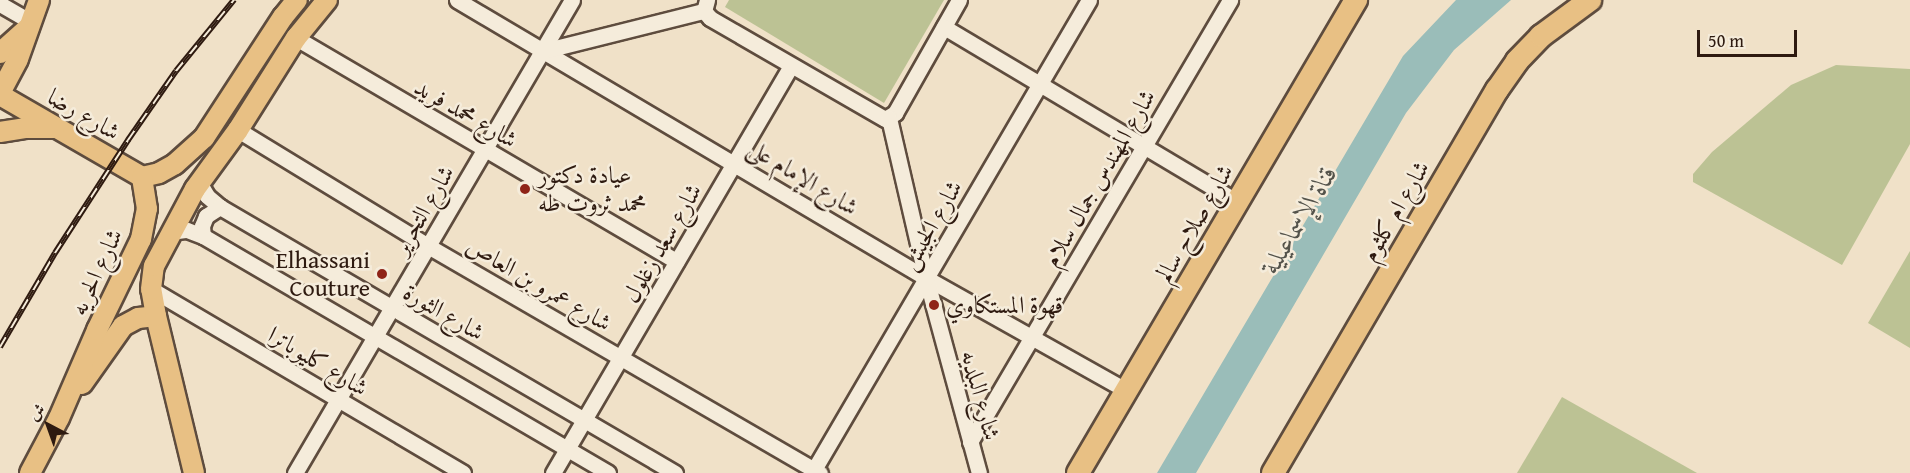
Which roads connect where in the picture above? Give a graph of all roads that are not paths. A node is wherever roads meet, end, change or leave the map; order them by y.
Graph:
1 (15, 0) edge
2 (39, 0) edge
3 (297, 0) edge
4 (327, 0) edge
5 (457, 0) edge
6 (572, 0) edge
7 (959, 0) edge
8 (1089, 0) edge
9 (1230, 0) edge
10 (1356, 0) edge
11 (1590, 0) edge
12 (0, 4) edge
13 (705, 6) edge
14 (31, 23) junction
15 (944, 27) junction
16 (296, 39) junction
17 (543, 51) junction
18 (0, 54) edge
19 (252, 65) junction
20 (791, 65) junction
21 (271, 77) junction
22 (1040, 84) junction
23 (0, 94) edge
24 (889, 118) junction
25 (56, 128) junction
26 (238, 130) junction
27 (0, 132) edge
28 (204, 138) junction
29 (1144, 146) junction
30 (221, 150) junction
31 (485, 150) junction
32 (735, 163) junction
33 (142, 177) junction
34 (199, 182) junction
35 (1238, 201) junction
36 (220, 207) junction
37 (170, 232) junction
38 (203, 236) junction
39 (428, 246) junction
40 (676, 261) junction
41 (926, 278) junction
42 (151, 289) junction
43 (392, 308) junction
44 (156, 316) junction
45 (375, 336) junction
46 (1031, 338) junction
47 (621, 358) junction
48 (1127, 391) junction
49 (338, 399) junction
50 (59, 418) junction
51 (584, 420) junction
52 (970, 442) junction
53 (567, 449) junction
54 (815, 472) edge
55 (30, 473) edge
56 (194, 473) edge
57 (295, 473) edge
58 (463, 473) edge
59 (553, 473) edge
60 (608, 473) edge
61 (675, 473) edge
62 (979, 473) edge
63 (1078, 473) edge
64 (1273, 473) edge

1 - 14 street
2 - 14 main road
3 - 19 main road
4 - 16 main road, شارع الحريه
5 - 17 street, شارع الإمام على
6 - 17 street, شارع التحرير
7 - 15 street
8 - 22 street, شارع الجيش
9 - 29 street, شارع المهندس جمال سلام
10 - 35 highway, شارع صلاح سالم
11 - 64 highway, شارع ام كلثوم
12 - 14 street
13 - 17 street
13 - 20 street
14 - 18 main road
14 - 23 main road
15 - 22 street
15 - 24 street
16 - 21 main road, شارع الحريه
16 - 31 street, شارع محمد فريد
17 - 31 street, شارع التحرير
17 - 32 street, شارع الإمام على
19 - 21 main road
19 - 28 main road
20 - 24 street
20 - 32 street, شارع سعد زغلول
21 - 26 main road, شارع الحريه
22 - 29 street
22 - 41 street, شارع الجيش
23 - 25 main road, شارع رضا
24 - 41 street, شارع البلديه
25 - 27 main road
25 - 33 main road, شارع رضا
26 - 30 main road, شارع الحريه
26 - 39 street, شارع عمرو بن العاص
28 - 30 main road
28 - 33 main road
29 - 35 street
29 - 46 street, شارع المهندس جمال سلام
30 - 34 main road, شارع الحريه
31 - 39 street, شارع التحرير
31 - 40 street, شارع محمد فريد
32 - 40 street, شارع سعد زغلول
32 - 41 street, شارع الإمام على
33 - 50 main road, شارع الحريه
34 - 36 street, شارع الثورة
34 - 37 main road, شارع الحريه
35 - 48 highway, شارع صلاح سالم
36 - 38 street
36 - 43 street, شارع الثورة
37 - 38 street
37 - 42 main road, شارع الحريه
38 - 45 street
39 - 43 street, شارع التحرير
39 - 47 street, شارع عمرو بن العاص
40 - 47 street, شارع سعد زغلول
41 - 46 street, شارع الإمام على
41 - 52 street, شارع البلديه
41 - 54 street, شارع الجيش
42 - 44 main road
42 - 49 street, شارع كليوباترا
43 - 45 street, شارع التحرير
43 - 51 street, شارع الثورة
44 - 50 main road
44 - 56 main road
45 - 49 street, شارع التحرير
45 - 53 street
46 - 48 street, شارع الإمام على
46 - 52 street, شارع المهندس جمال سلام
47 - 51 street, شارع سعد زغلول
47 - 54 street, شارع عمرو بن العاص
48 - 63 highway, شارع صلاح سالم
49 - 57 street, شارع التحرير
49 - 58 street, شارع كليوباترا
50 - 55 main road, شارع الحريه
51 - 53 street, شارع سعد زغلول
51 - 61 street, شارع الثورة
52 - 62 street, شارع البلديه
53 - 59 street, شارع سعد زغلول
53 - 60 street

